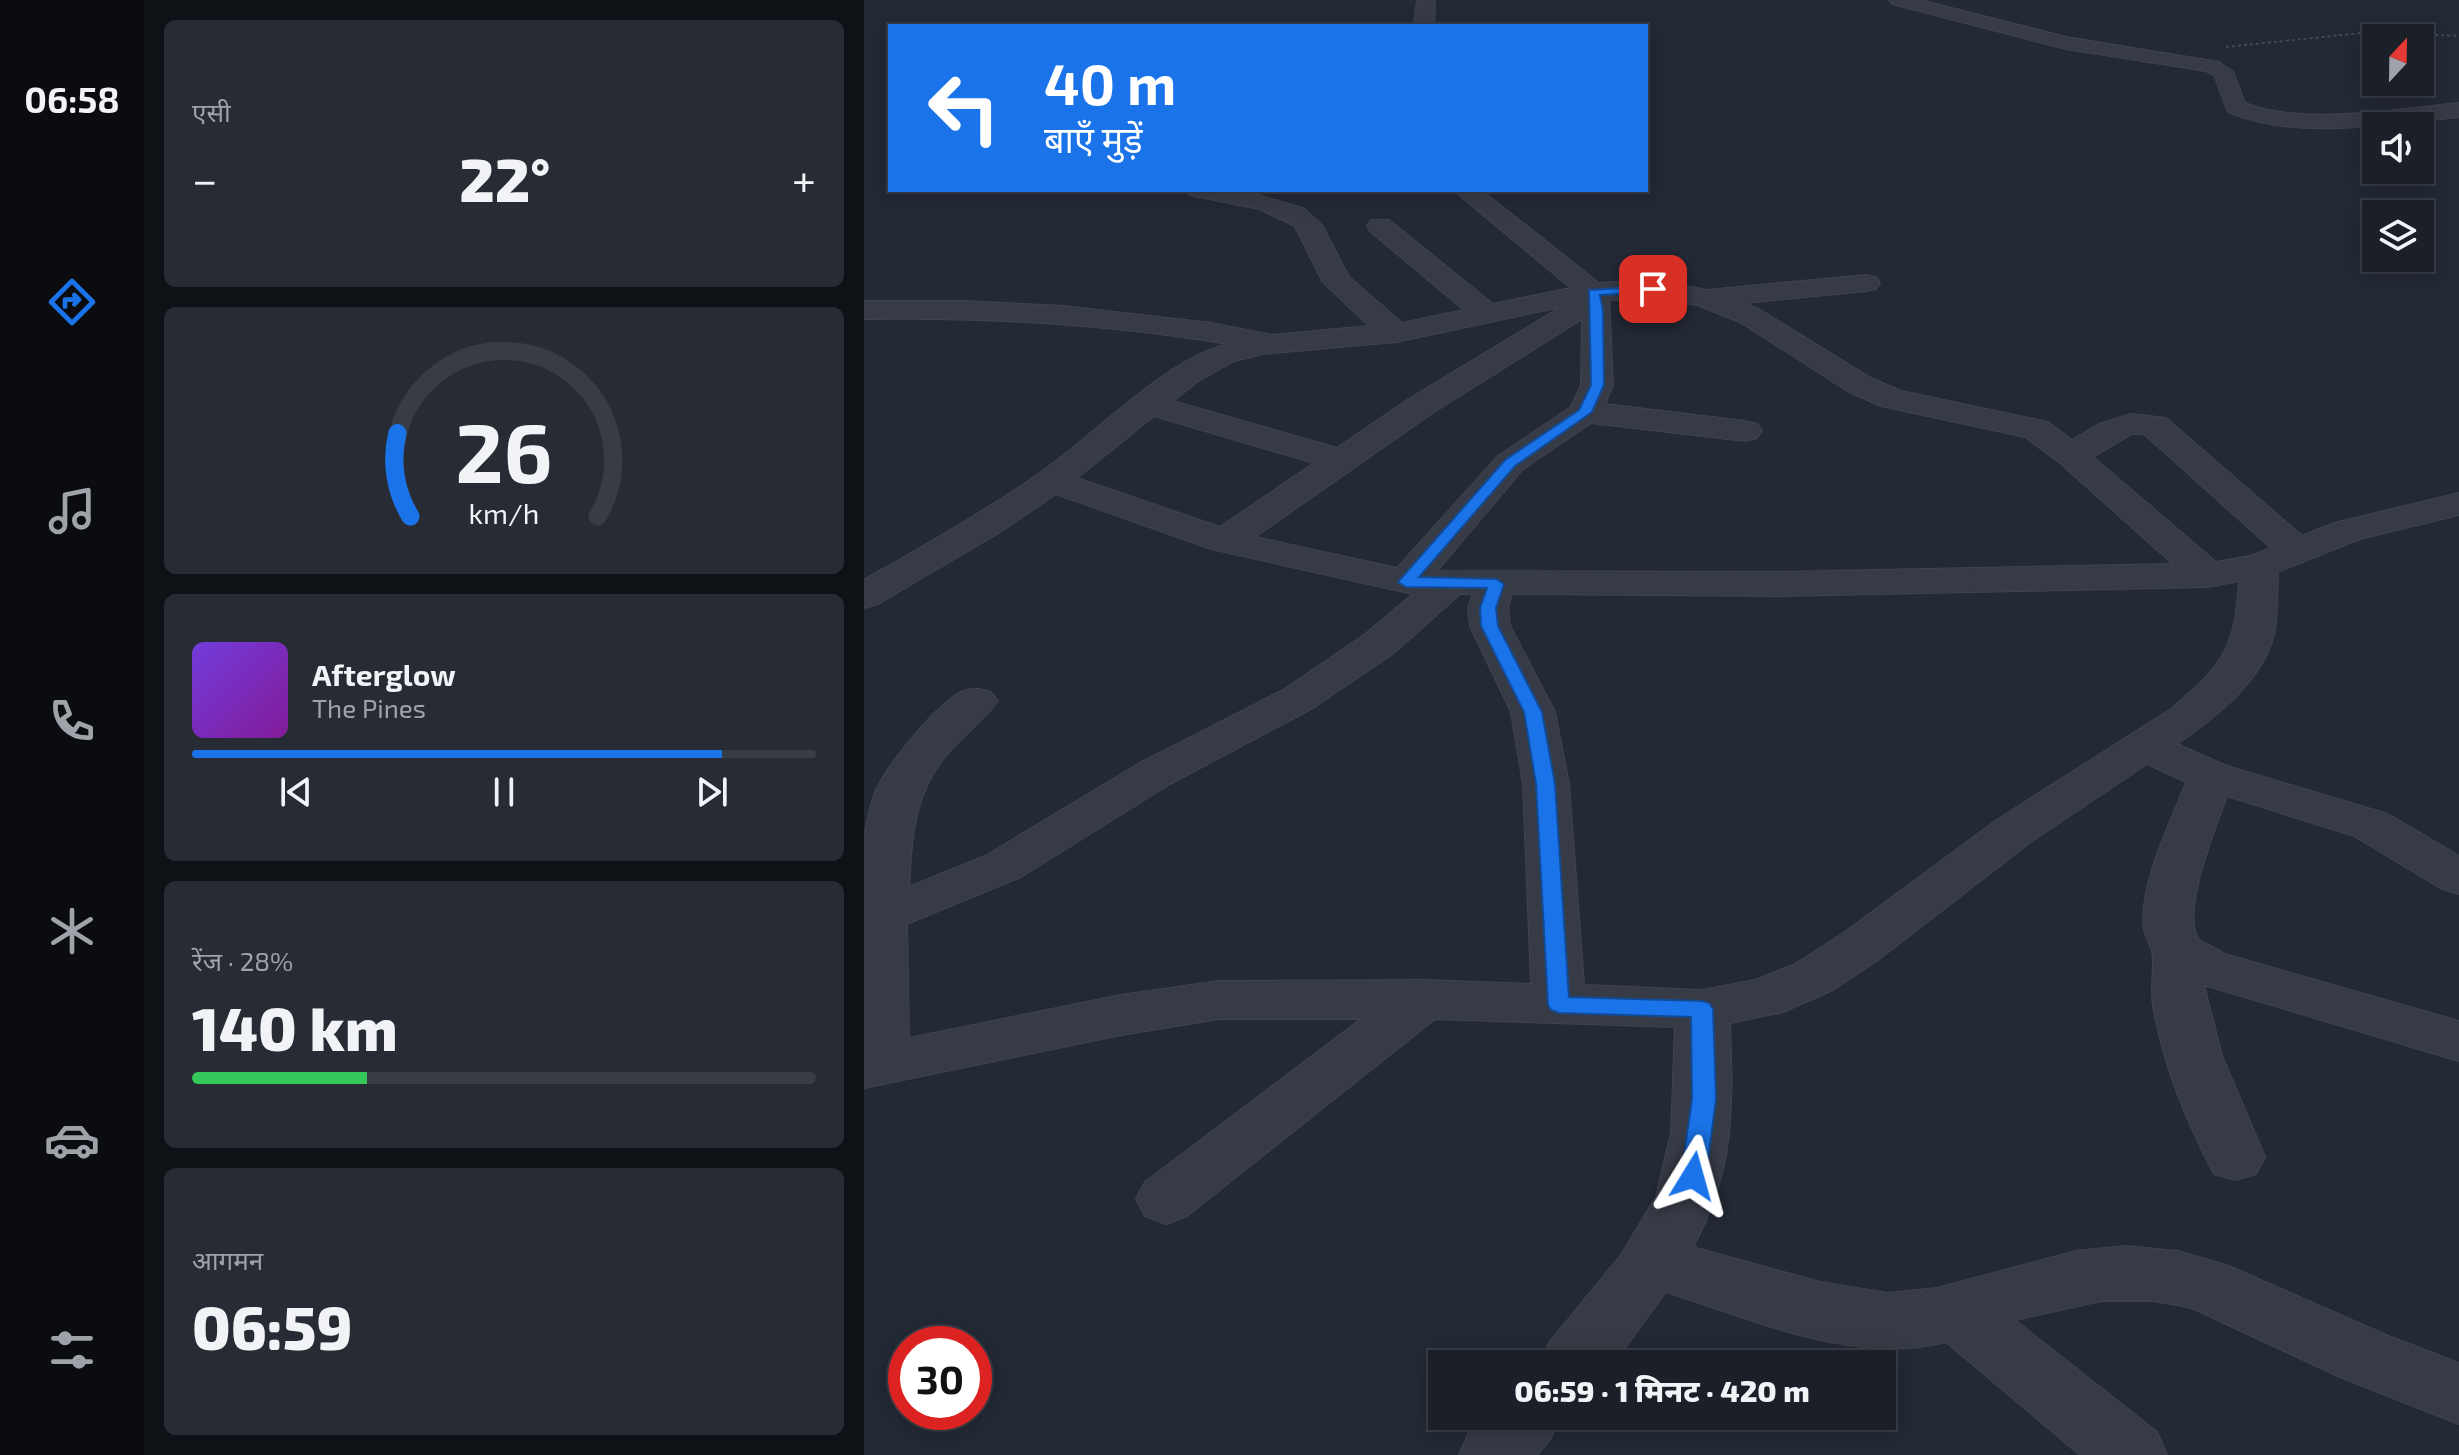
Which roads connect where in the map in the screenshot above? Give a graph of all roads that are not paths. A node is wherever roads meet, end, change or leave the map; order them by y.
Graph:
1 (1426, 0) edge
2 (1898, 0) edge
3 (1424, 24) edge
4 (2459, 110) edge
5 (1208, 192) edge
6 (1467, 192) edge
7 (1380, 226) dead end
8 (1866, 283) dead end
9 (1704, 298) junction
10 (1594, 299) junction
11 (864, 310) edge
12 (1488, 315) junction
13 (1396, 333) junction
14 (1280, 343) junction
15 (1148, 404) junction
16 (1585, 412) junction
17 (1745, 431) dead end
18 (2072, 456) junction
19 (1341, 460) junction
20 (1052, 481) junction
21 (2459, 504) edge
22 (1224, 541) junction
23 (2278, 559) junction
24 (2208, 575) junction
25 (1428, 582) junction
26 (1496, 584) junction
27 (864, 596) edge
28 (976, 701) dead end
29 (2143, 745) junction
30 (2211, 776) junction
31 (879, 801) edge
32 (2459, 878) edge
33 (882, 915) junction
34 (2178, 950) junction
35 (1424, 999) junction
36 (1559, 1005) junction
37 (1702, 1009) junction
38 (2459, 1041) edge
39 (872, 1066) edge
40 (2235, 1157) dead end
41 (1166, 1199) dead end
42 (1650, 1261) junction
43 (1956, 1311) junction
44 (1583, 1350) edge
45 (2459, 1394) edge
46 (1515, 1430) edge
47 (1494, 1455) edge
48 (2132, 1455) edge

1 - 3 street
2 - 4 street
5 - 13 street
6 - 10 street
7 - 12 street
8 - 9 street
9 - 10 street
9 - 18 street
10 - 12 street
10 - 16 street
10 - 19 street
11 - 14 street
12 - 13 street
13 - 14 street
14 - 15 street
15 - 19 street
15 - 20 street
16 - 17 street
16 - 25 street
18 - 23 street
18 - 24 street
19 - 22 street
20 - 22 street
20 - 27 street
21 - 23 street
22 - 25 street
23 - 24 street
23 - 29 street
24 - 26 street
25 - 26 street
25 - 33 street
26 - 36 street
28 - 31 street
29 - 30 street
29 - 37 street
30 - 32 street
30 - 34 street
31 - 33 street
33 - 39 street
34 - 38 street
34 - 40 street
35 - 36 street
35 - 39 street
35 - 41 street
36 - 37 street
37 - 42 street
42 - 43 street
42 - 44 street
43 - 45 street
43 - 48 street
46 - 47 street

